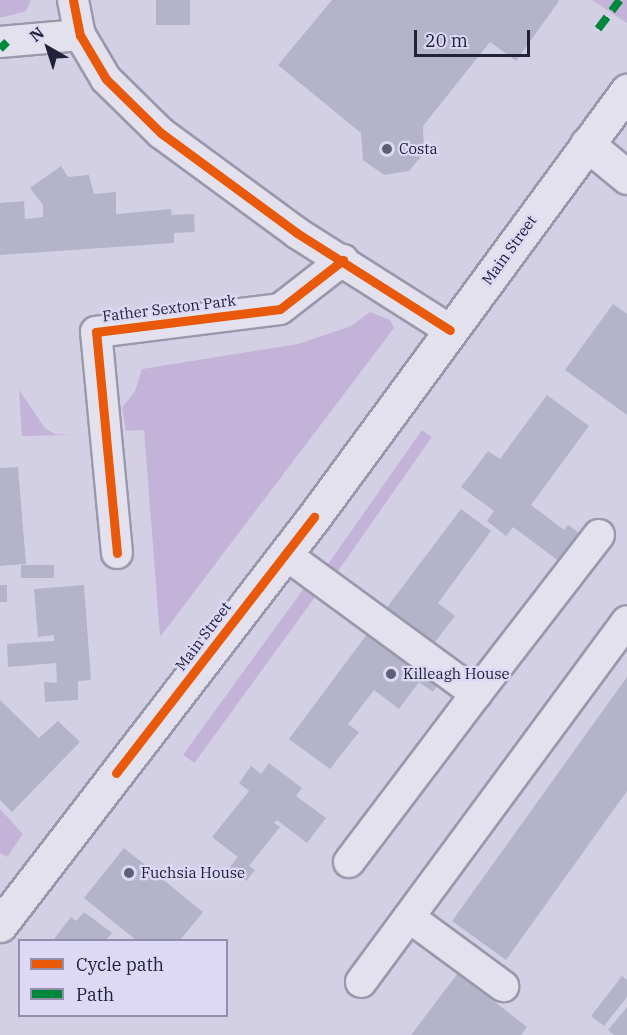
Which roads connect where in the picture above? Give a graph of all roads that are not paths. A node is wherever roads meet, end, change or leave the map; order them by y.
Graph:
1 (73, 0) edge
2 (80, 35) junction
3 (0, 42) edge
4 (627, 91) edge
5 (587, 144) junction
6 (627, 177) edge
7 (343, 260) junction
8 (450, 330) junction
9 (599, 535) dead end
10 (117, 553) dead end
11 (285, 554) junction
12 (627, 621) edge
13 (476, 694) junction
14 (349, 862) dead end
15 (409, 917) junction
16 (0, 925) edge
17 (361, 982) dead end
18 (503, 986) dead end

1 - 2 street
2 - 3 street
2 - 7 street
4 - 5 main road, Main Street
5 - 6 main road
5 - 8 main road, Main Street
7 - 8 street
7 - 10 street, Father Sexton Park
8 - 11 main road, Main Street
9 - 13 street
11 - 13 street
11 - 16 main road, Main Street
12 - 15 street
13 - 14 street
15 - 17 street
15 - 18 street

